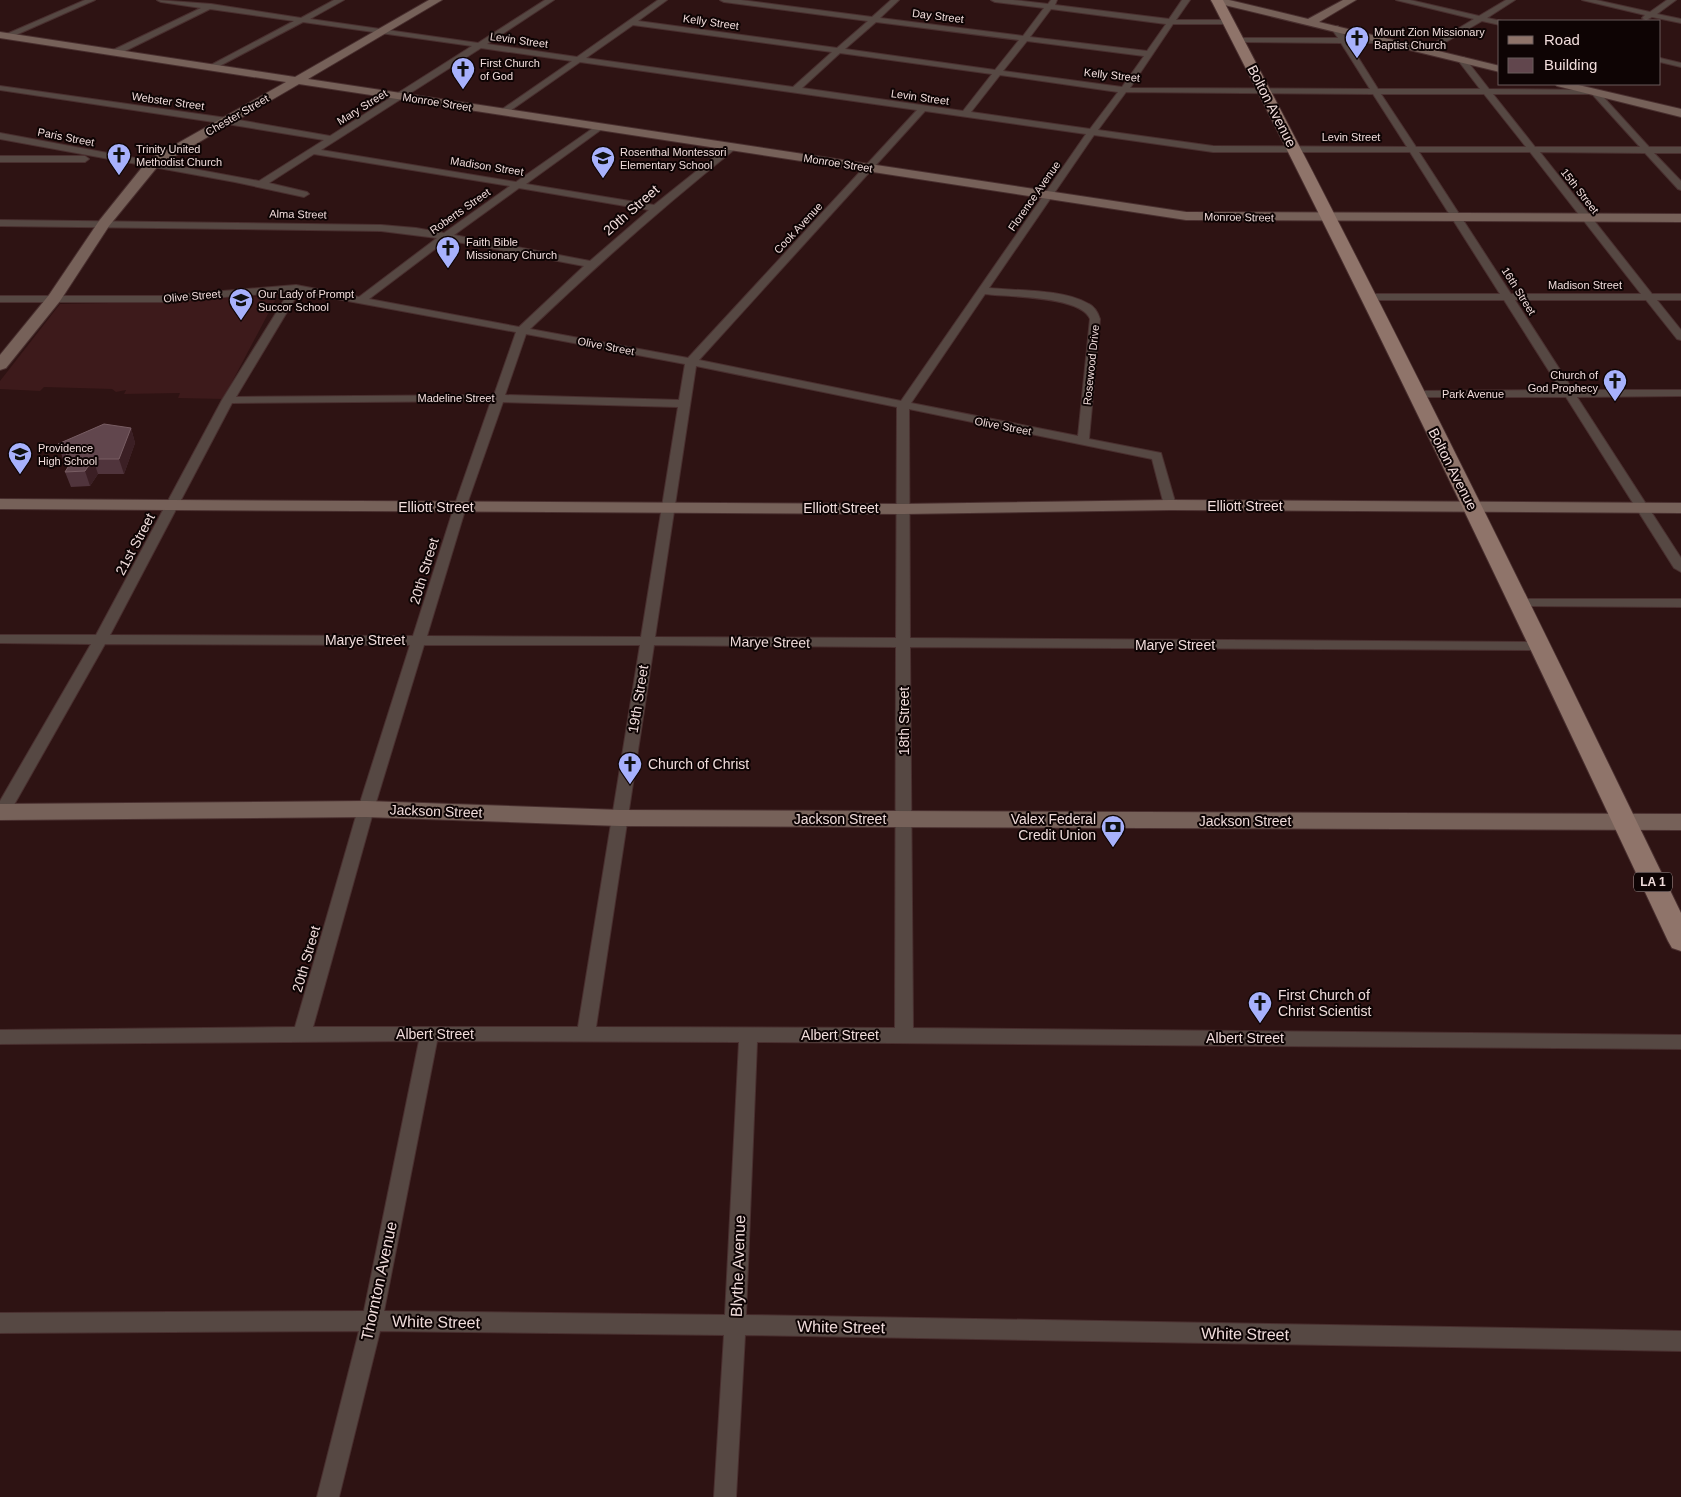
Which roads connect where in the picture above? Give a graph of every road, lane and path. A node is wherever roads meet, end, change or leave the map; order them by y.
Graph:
1 (90, 0) edge
2 (161, 0) edge
3 (224, 0) edge
4 (340, 0) edge
5 (437, 0) edge
6 (550, 0) edge
7 (662, 0) edge
8 (724, 0) edge
9 (774, 0) edge
10 (895, 0) edge
11 (996, 0) edge
12 (1186, 0) edge
13 (1216, 0) edge
14 (1351, 0) edge
15 (1400, 0) edge
16 (1511, 0) edge
17 (1586, 0) edge
18 (1672, 0) edge
19 (1052, 3) edge
20 (768, 6) junction
21 (210, 7) junction
22 (1651, 14) junction
23 (1480, 18) junction
24 (873, 19) junction
25 (303, 20) junction
26 (1642, 20) edge
27 (1681, 21) edge
28 (631, 22) junction
29 (1172, 22) junction
30 (1230, 22) junction
31 (1310, 22) junction
32 (1498, 22) edge
33 (1335, 28) junction
34 (382, 32) junction
35 (3, 36) edge
36 (1025, 38) junction
37 (1238, 40) junction
38 (1345, 41) junction
39 (1390, 41) junction
40 (479, 45) junction
41 (1427, 50) junction
42 (837, 52) junction
43 (114, 53) junction
44 (1149, 54) junction
45 (1461, 59) junction
46 (579, 60) junction
47 (1661, 60) edge
48 (1681, 65) edge
49 (212, 68) junction
50 (1498, 68) edge
51 (997, 72) junction
52 (297, 81) junction
53 (1565, 85) edge
54 (0, 88) edge
55 (795, 90) junction
56 (1124, 90) junction
57 (1265, 91) junction
58 (1377, 91) junction
59 (1488, 92) junction
60 (1594, 92) junction
61 (399, 96) junction
62 (922, 108) junction
63 (504, 112) junction
64 (1681, 113) edge
65 (964, 114) junction
66 (227, 121) junction
67 (599, 127) junction
68 (1092, 133) junction
69 (0, 136) edge
70 (332, 139) junction
71 (732, 147) junction
72 (1414, 148) junction
73 (1294, 149) junction
74 (1534, 150) junction
75 (1648, 150) junction
76 (1681, 150) edge
77 (313, 151) junction
78 (0, 159) edge
79 (121, 160) junction
80 (153, 163) junction
81 (870, 168) junction
82 (261, 184) junction
83 (520, 184) junction
84 (1681, 187) edge
85 (304, 194) dead end
86 (1048, 195) junction
87 (656, 208) junction
88 (1327, 218) junction
89 (1457, 218) junction
90 (1587, 218) junction
91 (1681, 218) edge
92 (0, 223) edge
93 (104, 224) junction
94 (445, 237) junction
95 (592, 264) junction
96 (296, 288) junction
97 (983, 290) junction
98 (1368, 297) junction
99 (1650, 297) junction
100 (1681, 297) edge
101 (55, 298) junction
102 (1509, 298) junction
103 (0, 299) edge
104 (361, 300) junction
105 (522, 330) junction
106 (1681, 337) edge
107 (691, 362) junction
108 (0, 364) edge
109 (1681, 393) edge
110 (1415, 394) junction
111 (1570, 394) junction
112 (498, 398) junction
113 (228, 400) junction
114 (684, 404) junction
115 (903, 406) junction
116 (1083, 442) junction
117 (0, 504) edge
118 (1170, 505) junction
119 (172, 506) junction
120 (460, 507) junction
121 (1472, 507) junction
122 (668, 508) junction
123 (1643, 508) junction
124 (1681, 508) edge
125 (903, 509) junction
126 (1681, 568) edge
127 (1520, 603) junction
128 (1681, 603) edge
129 (0, 639) edge
130 (100, 640) junction
131 (420, 640) junction
132 (647, 640) junction
133 (904, 644) junction
134 (1541, 646) junction
135 (366, 809) junction
136 (0, 813) edge
137 (620, 818) junction
138 (904, 819) junction
139 (1624, 822) junction
140 (1681, 822) edge
141 (1681, 941) edge
142 (302, 1033) junction
143 (429, 1034) junction
144 (586, 1035) junction
145 (748, 1035) junction
146 (904, 1035) junction
147 (0, 1037) edge
148 (1681, 1042) edge
149 (372, 1321) junction
150 (0, 1323) edge
151 (735, 1325) junction
152 (1681, 1341) edge
153 (328, 1497) edge
154 (725, 1497) edge

1 - 35 street
2 - 21 street, Levin Street
3 - 21 street
4 - 25 street
5 - 34 main road, Chester Street
6 - 40 street, Mary Street
7 - 28 street
8 - 20 street, Day Street
9 - 20 street
10 - 24 street
11 - 19 street
12 - 29 street, Florence Avenue
13 - 30 main road, Bolton Avenue
13 - 31 main road
14 - 31 main road
15 - 23 street
16 - 23 street
17 - 22 street
18 - 22 street
19 - 29 street
19 - 36 street
20 - 24 street, Day Street
21 - 25 street, Levin Street
21 - 43 street
22 - 26 street
22 - 27 street
23 - 32 street
23 - 41 street
24 - 36 street, Day Street
24 - 42 street
25 - 34 street, Levin Street
25 - 49 street
28 - 42 street, Kelly Street
28 - 46 street
29 - 30 street
29 - 44 street, Florence Avenue
30 - 37 main road, Bolton Avenue
31 - 33 main road
33 - 38 street, 16th Street
33 - 39 main road
34 - 40 street, Levin Street
34 - 52 main road, Chester Street
35 - 43 main road, Monroe Street
36 - 44 street, Day Street
36 - 51 street
37 - 38 street
37 - 57 main road, Bolton Avenue
38 - 39 street
38 - 58 street, 16th Street
39 - 41 main road
40 - 46 street, Levin Street
40 - 61 street, Mary Street
41 - 45 main road
42 - 51 street, Kelly Street
42 - 55 street
43 - 49 main road, Monroe Street
44 - 56 street, Florence Avenue
45 - 50 main road
45 - 59 street, 15th Street
46 - 55 street, Levin Street
46 - 63 street
47 - 48 street
49 - 52 main road, Monroe Street
51 - 56 street, Kelly Street
51 - 65 street
52 - 61 main road, Monroe Street
52 - 66 main road, Chester Street
53 - 60 main road
54 - 66 street, Webster Street
55 - 62 street, Levin Street
56 - 57 street, Kelly Street
56 - 68 street, Florence Avenue
57 - 58 street, Kelly Street
57 - 73 main road, Bolton Avenue
58 - 59 street, Kelly Street
58 - 72 street, 16th Street
59 - 60 street, Kelly Street
59 - 74 street, 15th Street
60 - 64 main road
60 - 75 street
61 - 63 main road, Monroe Street
61 - 70 street, Mary Street
62 - 65 street, Levin Street
62 - 81 street, Cook Avenue
63 - 67 main road, Monroe Street
65 - 68 street, Levin Street
66 - 70 street, Webster Street
66 - 80 main road, Chester Street
67 - 71 main road, Monroe Street
67 - 83 street, Roberts Street
68 - 73 street, Levin Street
68 - 86 street, Florence Avenue
69 - 79 street, Paris Street
70 - 77 street, Mary Street
71 - 81 main road, Monroe Street
71 - 87 street, 20th Street
72 - 73 street, Levin Street
72 - 74 street, Levin Street
72 - 89 street, 16th Street
73 - 88 main road, Bolton Avenue
74 - 75 street, Levin Street
74 - 90 street, 15th Street
75 - 76 street, Levin Street
75 - 84 street
77 - 82 street, Mary Street
77 - 83 street, Madison Street
78 - 79 street
79 - 80 street, Paris Street
80 - 82 street, Paris Street
80 - 93 main road, Chester Street
81 - 86 main road, Monroe Street
81 - 107 street, Cook Avenue
82 - 85 street, Paris Street
83 - 87 street, Madison Street
83 - 94 street, Roberts Street
86 - 88 main road, Monroe Street
86 - 97 street, Florence Avenue
87 - 95 street, 20th Street
88 - 89 main road, Monroe Street
88 - 98 main road, Bolton Avenue
89 - 90 main road, Monroe Street
89 - 102 street, 16th Street
90 - 91 main road, Monroe Street
90 - 99 street, 15th Street
92 - 93 street, Alma Street
93 - 94 street, Alma Street
93 - 101 main road, Chester Street
94 - 95 street, Alma Street
94 - 104 street, Roberts Street
95 - 105 street, 20th Street
96 - 101 street, Olive Street
96 - 104 street, Olive Street
96 - 113 street, 21st Street
97 - 115 street, Florence Avenue
97 - 116 street, Rosewood Drive
98 - 102 street, Madison Street
98 - 110 main road, Bolton Avenue
99 - 100 street, Madison Street
99 - 102 street, Madison Street
99 - 106 street, 15th Street
101 - 103 street, Olive Street
101 - 108 main road, Chester Street
102 - 111 street, 16th Street
104 - 105 street, Olive Street
105 - 107 street, Olive Street
105 - 112 street, 20th Street
107 - 114 street, 19th Street
107 - 115 street, Olive Street
109 - 111 street, Park Avenue
110 - 111 street, Park Avenue
110 - 121 main road, Bolton Avenue
111 - 123 street, 16th Street
112 - 113 street, Madeline Street
112 - 114 street, Madeline Street
112 - 120 street, 20th Street
113 - 119 street, 21st Street
114 - 122 street, 19th Street
115 - 116 street, Olive Street
115 - 125 street, 18th Street
116 - 118 street, Olive Street
117 - 119 main road, Elliott Street
118 - 121 main road, Elliott Street
118 - 125 main road, Elliott Street
119 - 120 main road, Elliott Street
119 - 130 street, 21st Street
120 - 122 main road, Elliott Street
120 - 131 street, 20th Street
121 - 123 main road, Elliott Street
121 - 127 main road, Bolton Avenue
122 - 125 main road, Elliott Street
122 - 132 street, 19th Street
123 - 124 main road, Elliott Street
123 - 126 street, 16th Street
125 - 133 street, 18th Street
127 - 128 street
127 - 134 main road, Bolton Avenue
129 - 130 street, Marye Street
130 - 131 street, Marye Street
130 - 136 street, 21st Street
131 - 132 street, Marye Street
131 - 135 street, 20th Street
132 - 133 street, Marye Street
132 - 137 street, 19th Street
133 - 134 street, Marye Street
133 - 138 street, 18th Street
134 - 139 main road, Bolton Avenue
135 - 136 main road, Jackson Street
135 - 137 main road, Jackson Street
135 - 142 street, 20th Street
137 - 138 main road, Jackson Street
137 - 144 street, 19th Street
138 - 139 main road, Jackson Street
138 - 146 street, 18th Street
139 - 140 main road, Jackson Street
139 - 141 main road, Bolton Avenue / LA 1
142 - 143 street, Albert Street
142 - 147 street, Albert Street
143 - 144 street, Albert Street
143 - 149 street, Thornton Avenue
144 - 145 street, Albert Street
145 - 146 street, Albert Street
145 - 151 street, Blythe Avenue
146 - 148 street, Albert Street
149 - 150 street, White Street
149 - 151 street, White Street
149 - 153 street, Thornton Avenue
151 - 152 street, White Street
151 - 154 street, Blythe Avenue

